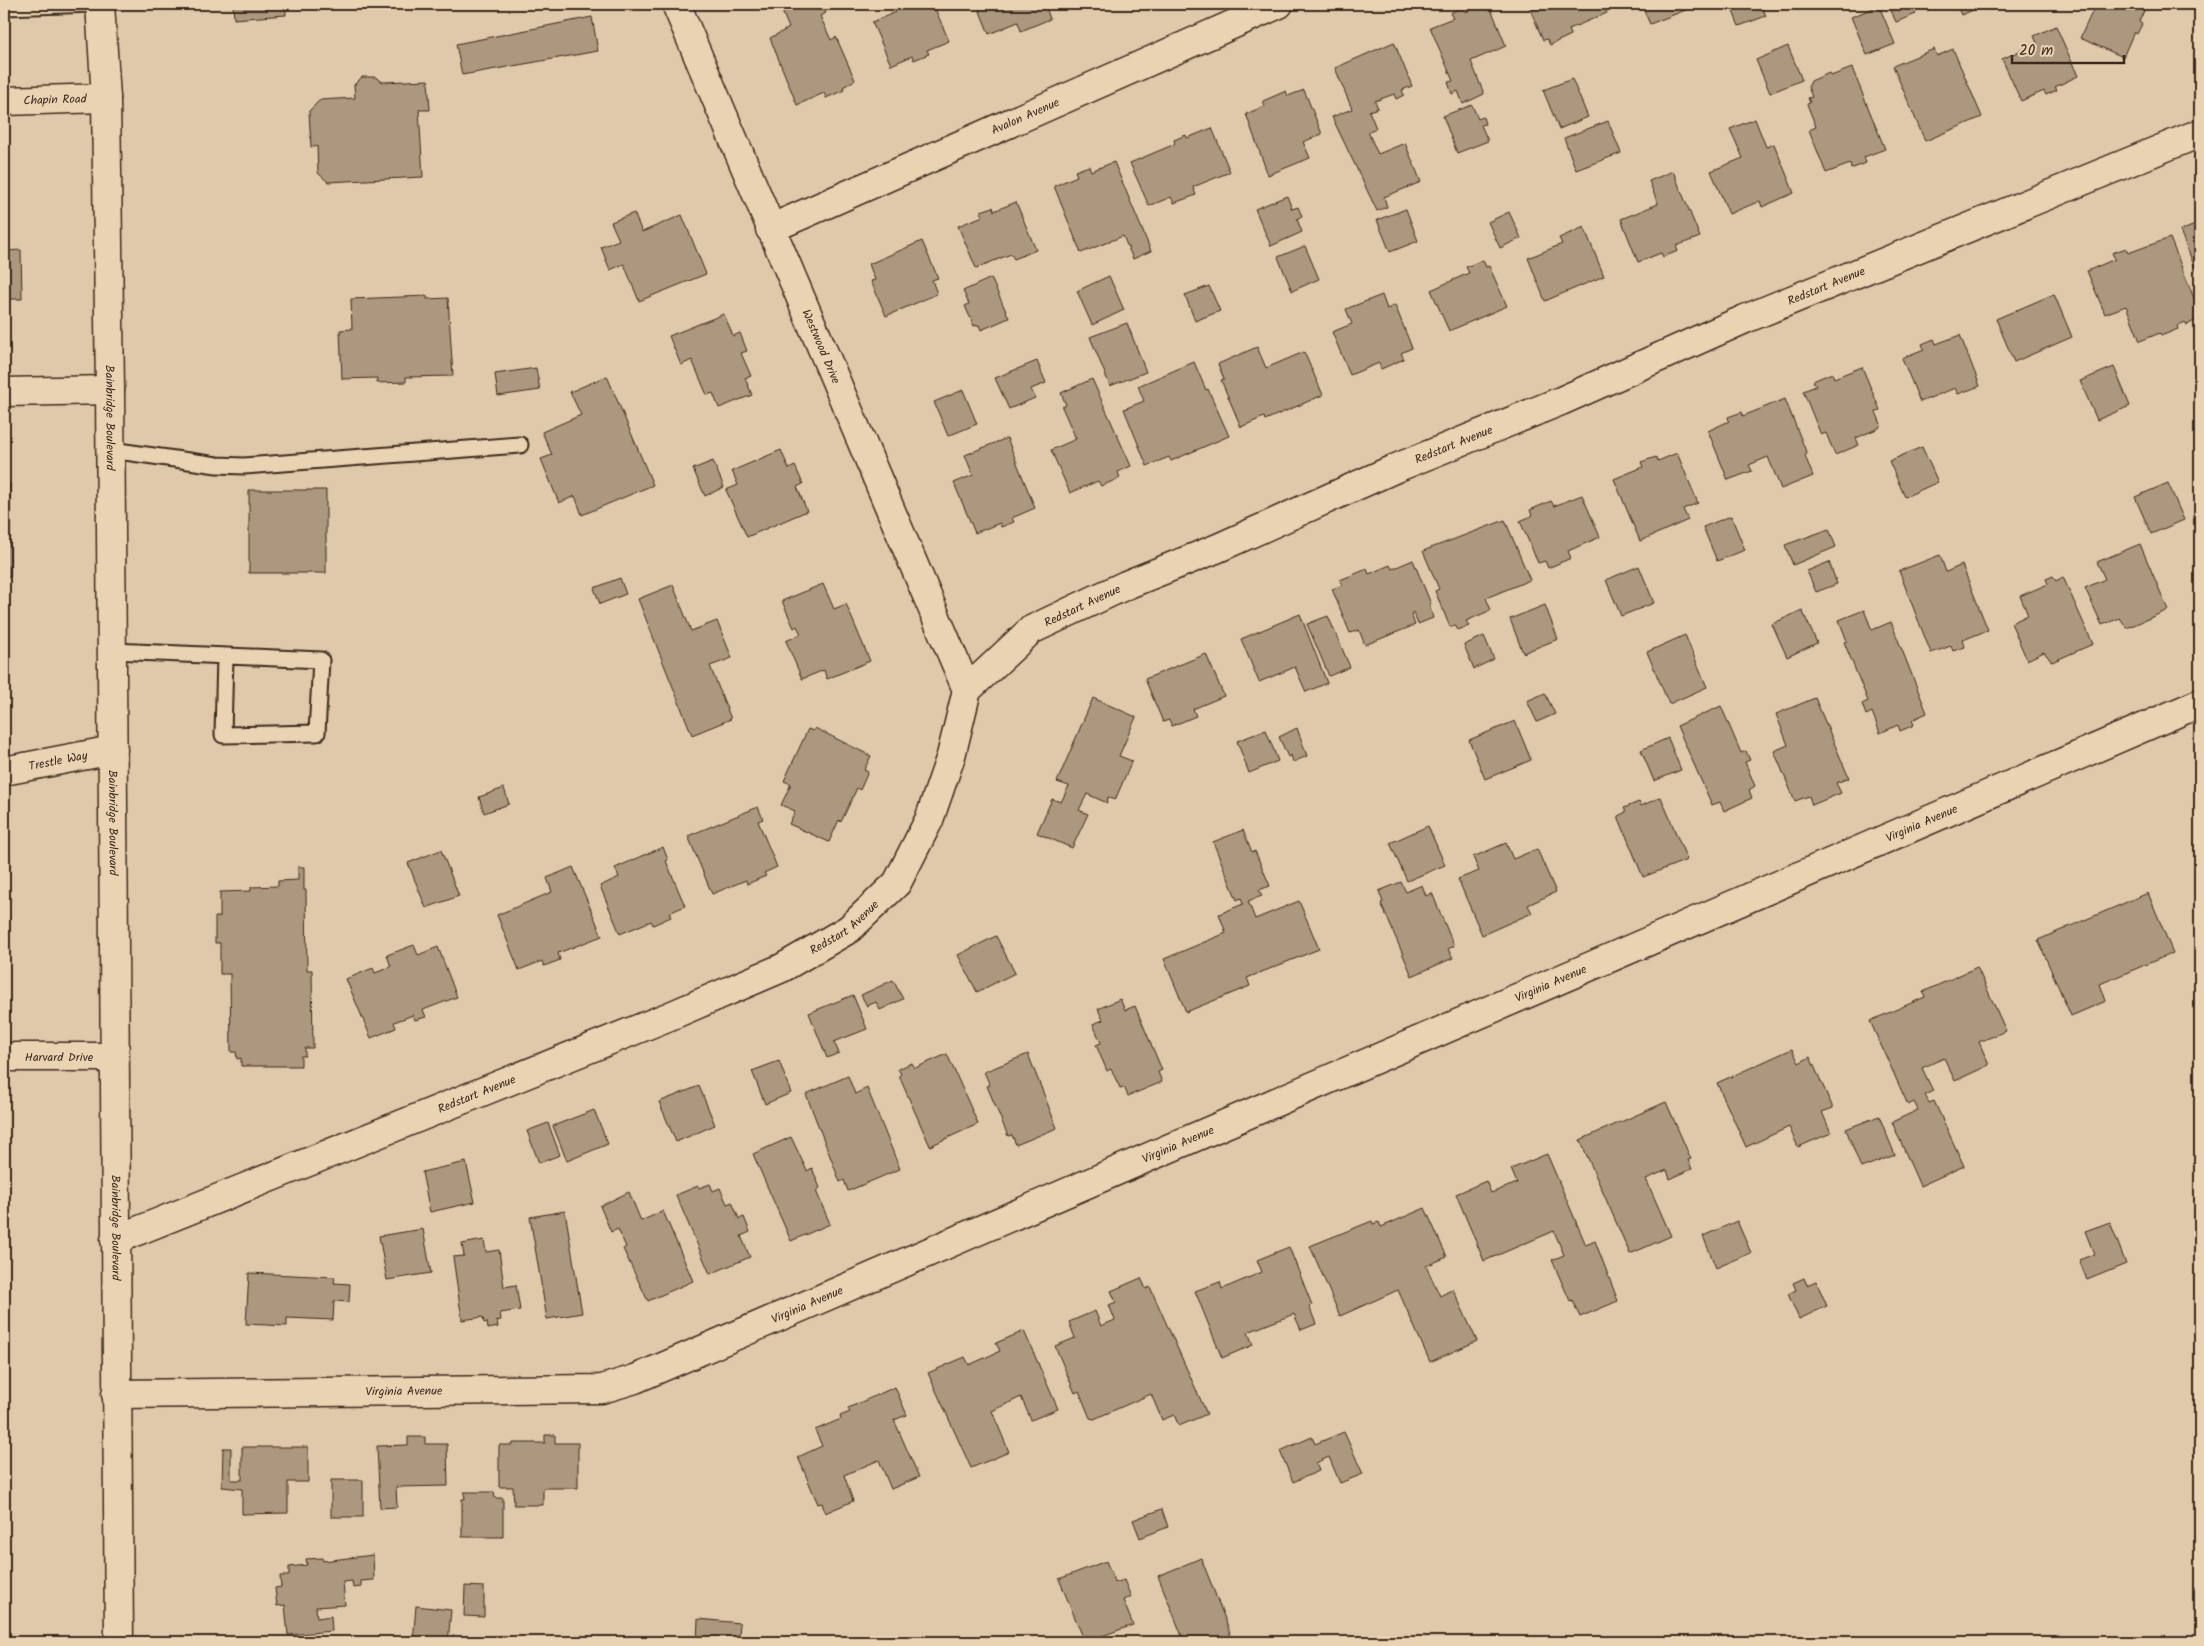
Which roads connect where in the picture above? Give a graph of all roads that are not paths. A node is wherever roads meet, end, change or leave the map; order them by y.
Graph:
1 (94, 4) edge
2 (100, 4) edge
3 (676, 4) edge
4 (1279, 4) edge
5 (4, 7) edge
6 (106, 98) junction
7 (4, 101) edge
8 (2200, 132) edge
9 (770, 229) junction
10 (110, 390) junction
11 (4, 392) edge
12 (520, 444) dead end
13 (111, 450) junction
14 (113, 651) junction
15 (225, 656) junction
16 (967, 690) junction
17 (2200, 703) edge
18 (113, 750) junction
19 (4, 771) edge
20 (4, 1057) edge
21 (114, 1057) junction
22 (115, 1240) junction
23 (116, 1394) junction
24 (119, 1642) edge

1 - 5 lane
2 - 6 street, Bainbridge Boulevard
3 - 9 street, Westwood Drive
4 - 9 street, Avalon Avenue
6 - 7 street, Chapin Road
6 - 10 street, Bainbridge Boulevard
8 - 16 street, Redstart Avenue
9 - 16 street, Westwood Drive
10 - 11 street
10 - 13 street, Bainbridge Boulevard
12 - 13 lane
13 - 14 street, Bainbridge Boulevard
14 - 15 lane
14 - 18 street, Bainbridge Boulevard
15 - 15 lane
16 - 22 street, Redstart Avenue
17 - 23 street, Virginia Avenue
18 - 19 street, Trestle Way
18 - 21 street, Bainbridge Boulevard
20 - 21 street, Harvard Drive
21 - 22 street, Bainbridge Boulevard
22 - 23 street, Bainbridge Boulevard
23 - 24 street, Bainbridge Boulevard

